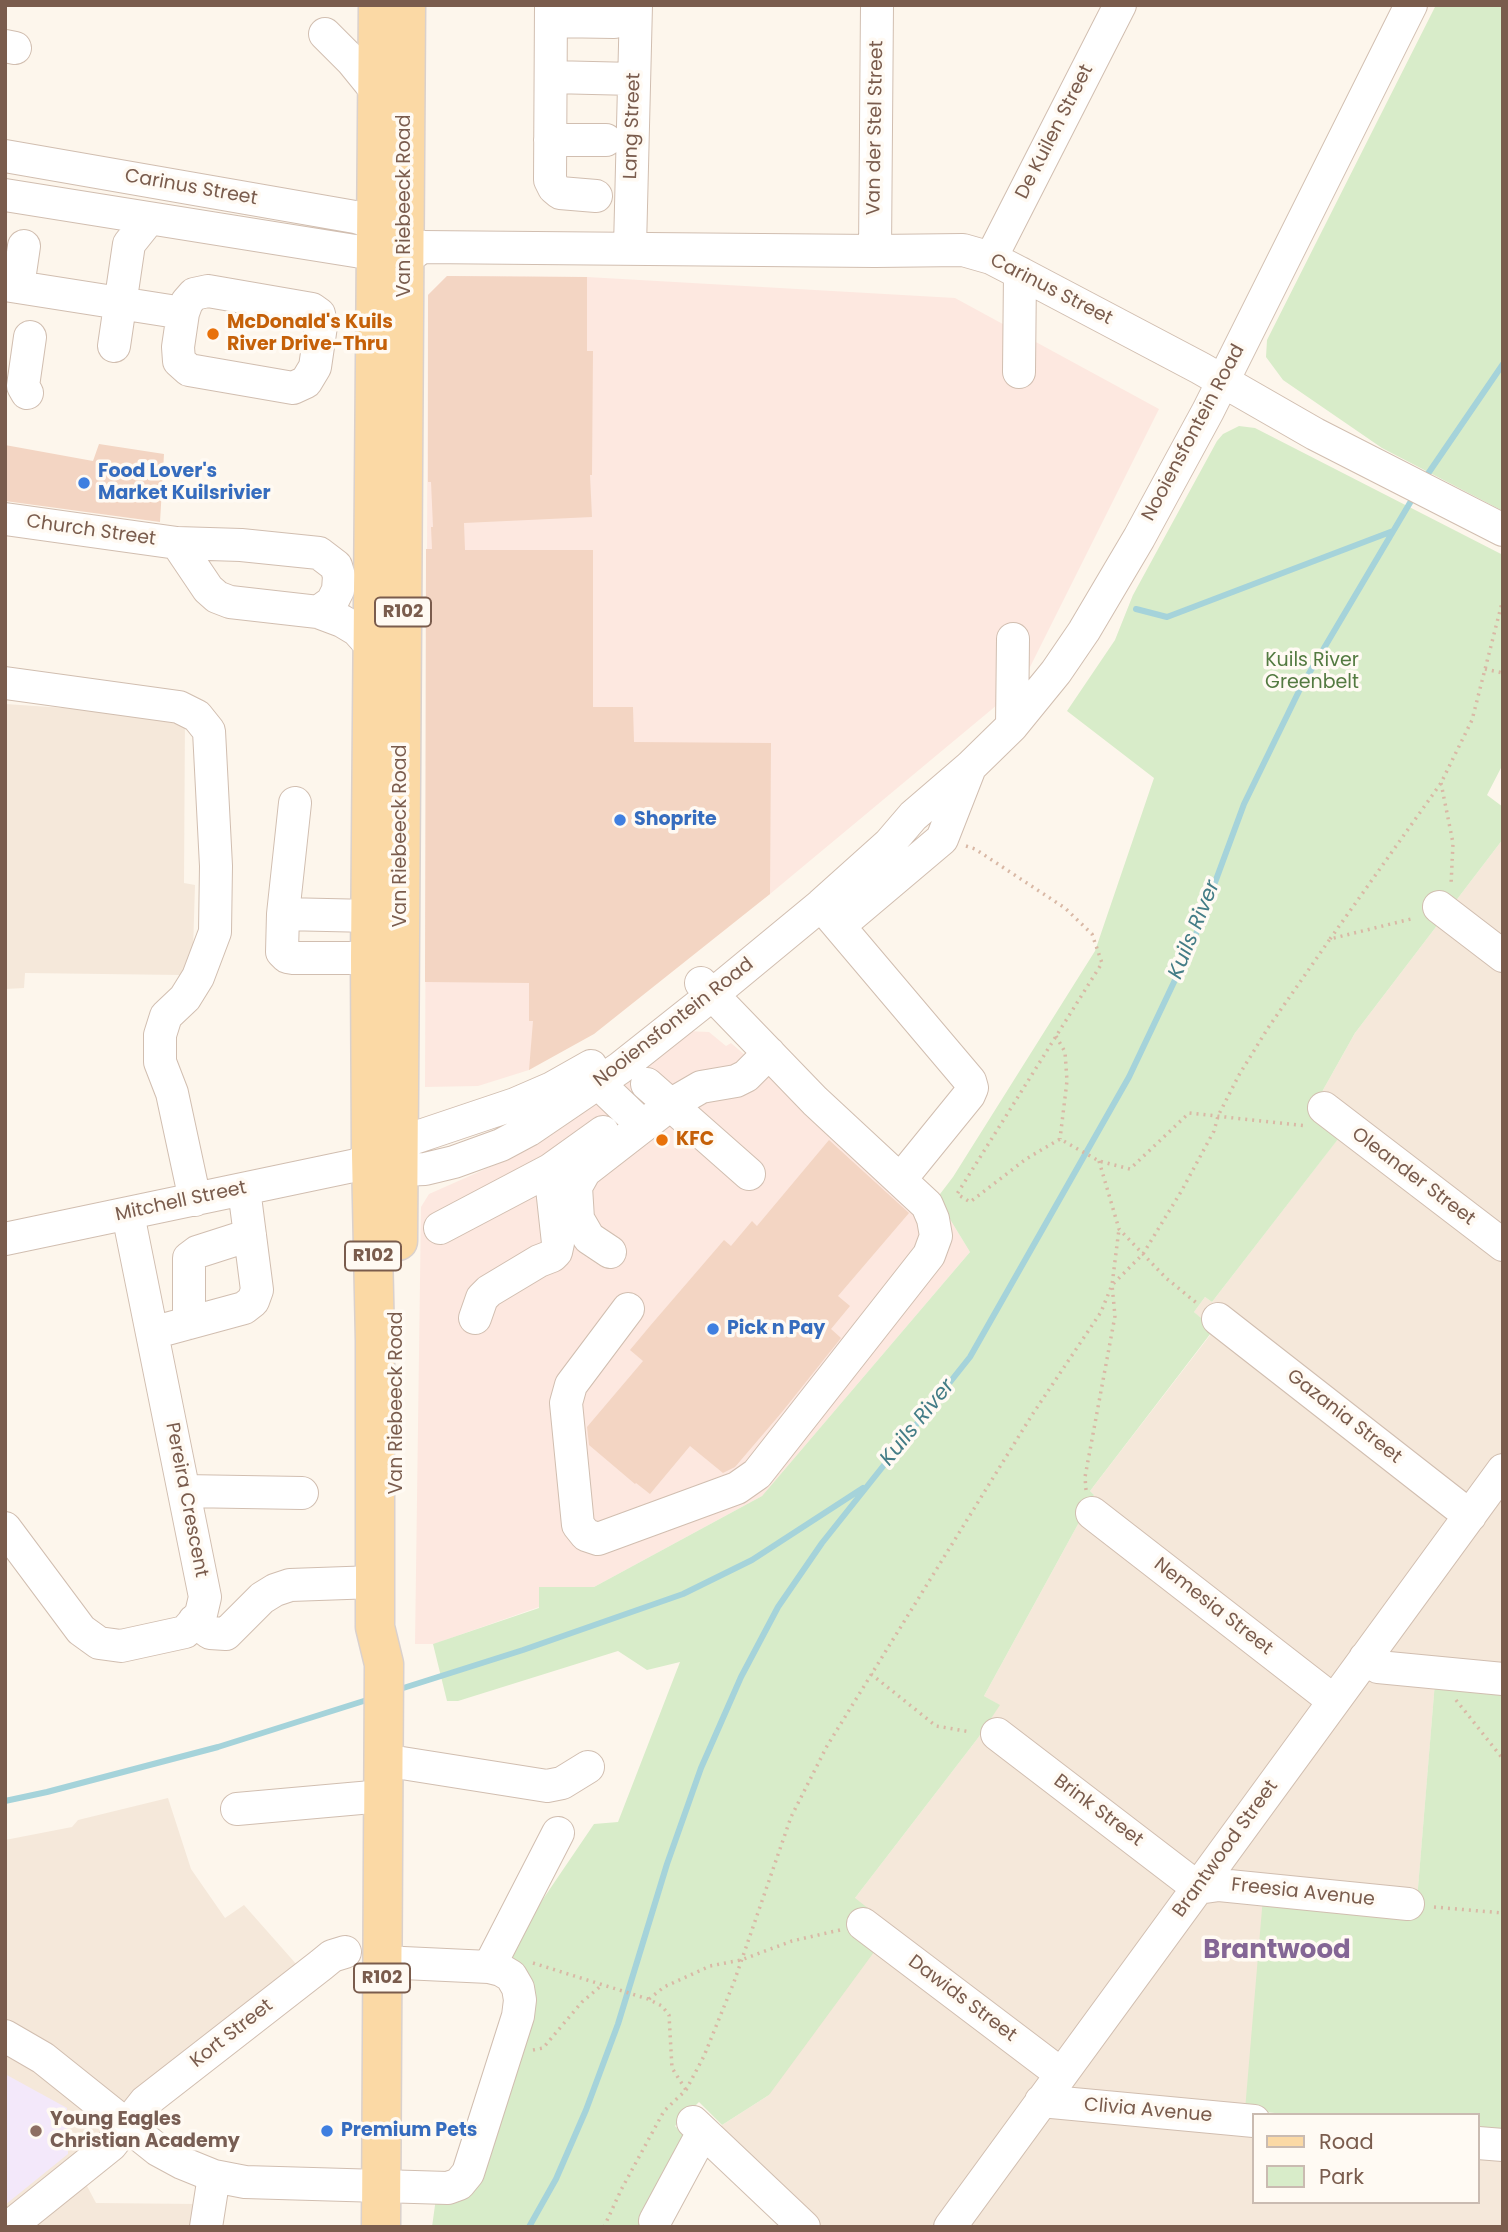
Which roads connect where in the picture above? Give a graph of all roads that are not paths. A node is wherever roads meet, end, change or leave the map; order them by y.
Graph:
1 (378, 5) edge
2 (406, 5) edge
3 (877, 5) edge
4 (1120, 5) edge
5 (1411, 5) edge
6 (551, 13) edge
7 (625, 14) edge
8 (325, 34) dead end
9 (551, 77) junction
10 (634, 79) junction
11 (378, 93) junction
12 (550, 140) junction
13 (606, 140) dead end
14 (5, 156) edge
15 (5, 195) edge
16 (596, 195) dead end
17 (149, 219) junction
18 (397, 243) junction
19 (24, 246) dead end
20 (630, 247) junction
21 (875, 251) junction
22 (991, 258) junction
23 (1020, 273) junction
24 (12, 286) edge
25 (120, 303) junction
26 (183, 313) junction
27 (30, 337) dead end
28 (114, 346) dead end
29 (1019, 372) dead end
30 (1223, 381) junction
31 (27, 393) dead end
32 (5, 519) edge
33 (1503, 530) edge
34 (177, 543) junction
35 (318, 612) junction
36 (1013, 639) dead end
37 (374, 649) junction
38 (5, 683) edge
39 (1012, 726) junction
40 (970, 767) junction
41 (295, 803) dead end
42 (913, 816) junction
43 (1439, 907) road end
44 (283, 914) junction
45 (830, 915) junction
46 (371, 916) junction
47 (1503, 956) edge
48 (370, 958) junction
49 (707, 989) junction
50 (769, 1053) junction
51 (598, 1083) junction
52 (647, 1084) dead end
53 (670, 1105) junction
54 (1331, 1114) road end
55 (636, 1119) junction
56 (380, 1161) junction
57 (550, 1170) junction
58 (749, 1174) dead end
59 (900, 1180) junction
60 (244, 1189) junction
61 (195, 1200) junction
62 (128, 1214) junction
63 (440, 1228) dead end
64 (250, 1235) junction
65 (5, 1239) edge
66 (1503, 1245) edge
67 (610, 1252) dead end
68 (628, 1310) dead end
69 (475, 1318) dead end
70 (1218, 1319) road end
71 (189, 1323) junction
72 (152, 1333) junction
73 (1503, 1470) edge
74 (184, 1491) junction
75 (302, 1493) dead end
76 (1092, 1513) road end
77 (1470, 1516) junction
78 (5, 1528) edge
79 (375, 1582) junction
80 (194, 1622) junction
81 (1365, 1658) junction
82 (384, 1664) junction
83 (1503, 1679) edge
84 (1334, 1701) junction
85 (997, 1734) road end
86 (383, 1762) junction
87 (588, 1767) dead end
88 (237, 1810) dead end
89 (558, 1833) dead end
90 (1198, 1888) junction
91 (1408, 1904) road end
92 (863, 1924) road end
93 (345, 1952) dead end
94 (382, 1962) junction
95 (489, 1967) junction
96 (5, 2036) edge
97 (1061, 2074) junction
98 (1041, 2101) junction
99 (1252, 2122) edge
100 (126, 2126) junction
101 (1480, 2143) edge
102 (1503, 2145) edge
103 (214, 2176) junction
104 (381, 2186) junction
105 (655, 2221) dead end
106 (9, 2227) edge
107 (206, 2227) edge
108 (381, 2227) edge
109 (804, 2227) edge
110 (950, 2227) edge

1 - 11 main road, Van Riebeeck Road / R102
2 - 18 main road, Van Riebeeck Road / R102
3 - 21 street, Van der Stel Street
4 - 22 street, De Kuilen Street
5 - 30 street, Nooiensfontein Road
6 - 7 street
6 - 9 street
7 - 10 street, Lang Street
8 - 11 street
9 - 10 street
9 - 12 street
10 - 20 street, Lang Street
11 - 18 main road, Van Riebeeck Road / R102
12 - 13 street
12 - 16 street
14 - 18 street, Carinus Street
15 - 17 street, Carinus Street
17 - 18 street, Carinus Street
17 - 25 street
18 - 20 street, Carinus Street
18 - 37 main road, Van Riebeeck Road / R102
18 - 56 main road, Van Riebeeck Road / R102
19 - 24 street
20 - 21 street, Carinus Street
21 - 22 street, Carinus Street
22 - 23 street, Carinus Street
23 - 29 street
23 - 30 street, Carinus Street
24 - 25 street
25 - 26 street
25 - 28 street
26 - 26 street
27 - 31 street
30 - 33 street, Carinus Street
30 - 39 street, Nooiensfontein Road
32 - 34 street, Church Street
34 - 35 street, Church Street
34 - 35 street, Church Street
35 - 37 street, Church Street
36 - 39 street
37 - 46 main road, Van Riebeeck Road / R102
38 - 61 street
39 - 40 street, Nooiensfontein Road
40 - 42 street, Nooiensfontein Road
40 - 45 street
41 - 44 street
42 - 45 street, Nooiensfontein Road
42 - 49 street, Nooiensfontein Road
43 - 47 street
44 - 46 street
44 - 48 street
45 - 49 street, Nooiensfontein Road
45 - 59 street
46 - 48 main road, Van Riebeeck Road / R102
48 - 56 main road, Van Riebeeck Road / R102
49 - 50 street
49 - 51 street, Nooiensfontein Road
49 - 56 street, Nooiensfontein Road
50 - 53 street
50 - 59 street
51 - 55 street
51 - 56 street, Nooiensfontein Road
52 - 53 street
53 - 55 street
53 - 58 street
54 - 66 street, Oleander Street
55 - 57 street
55 - 67 street
56 - 60 street, Mitchell Street
56 - 79 main road, Van Riebeeck Road / R102
56 - 82 main road, Van Riebeeck Road / R102
57 - 63 street
57 - 69 street
59 - 68 street
60 - 61 street, Mitchell Street
60 - 64 street
61 - 62 street, Mitchell Street
62 - 65 street, Mitchell Street
62 - 72 street, Pereira Crescent
64 - 71 street
64 - 71 street
70 - 77 street, Gazania Street
71 - 72 street
72 - 74 street, Pereira Crescent
73 - 77 street, Brantwood Street
74 - 75 street
74 - 80 street, Pereira Crescent
76 - 84 street, Nemesia Street
77 - 81 street, Brantwood Street
78 - 80 street
79 - 80 street
79 - 82 main road, Van Riebeeck Road / R102
81 - 83 street
81 - 84 street, Brantwood Street
82 - 86 main road, Van Riebeeck Road / R102
84 - 90 street, Brantwood Street
85 - 90 street, Brink Street
86 - 87 street
86 - 88 street
86 - 94 main road, Van Riebeeck Road / R102
89 - 95 street
90 - 91 street, Freesia Avenue
90 - 97 street, Brantwood Street
92 - 97 street, Dawids Street
93 - 100 street, Kort Street
94 - 95 street
94 - 104 main road, Van Riebeeck Road / R102
95 - 104 street
96 - 100 street
97 - 98 street, Brantwood Street
98 - 99 street, Clivia Avenue
98 - 110 street, Brantwood Street
100 - 103 street
100 - 106 street, Kort Street
101 - 102 street
103 - 104 street
103 - 107 street
104 - 108 main road, Van Riebeeck Road / R102
105 - 109 street

